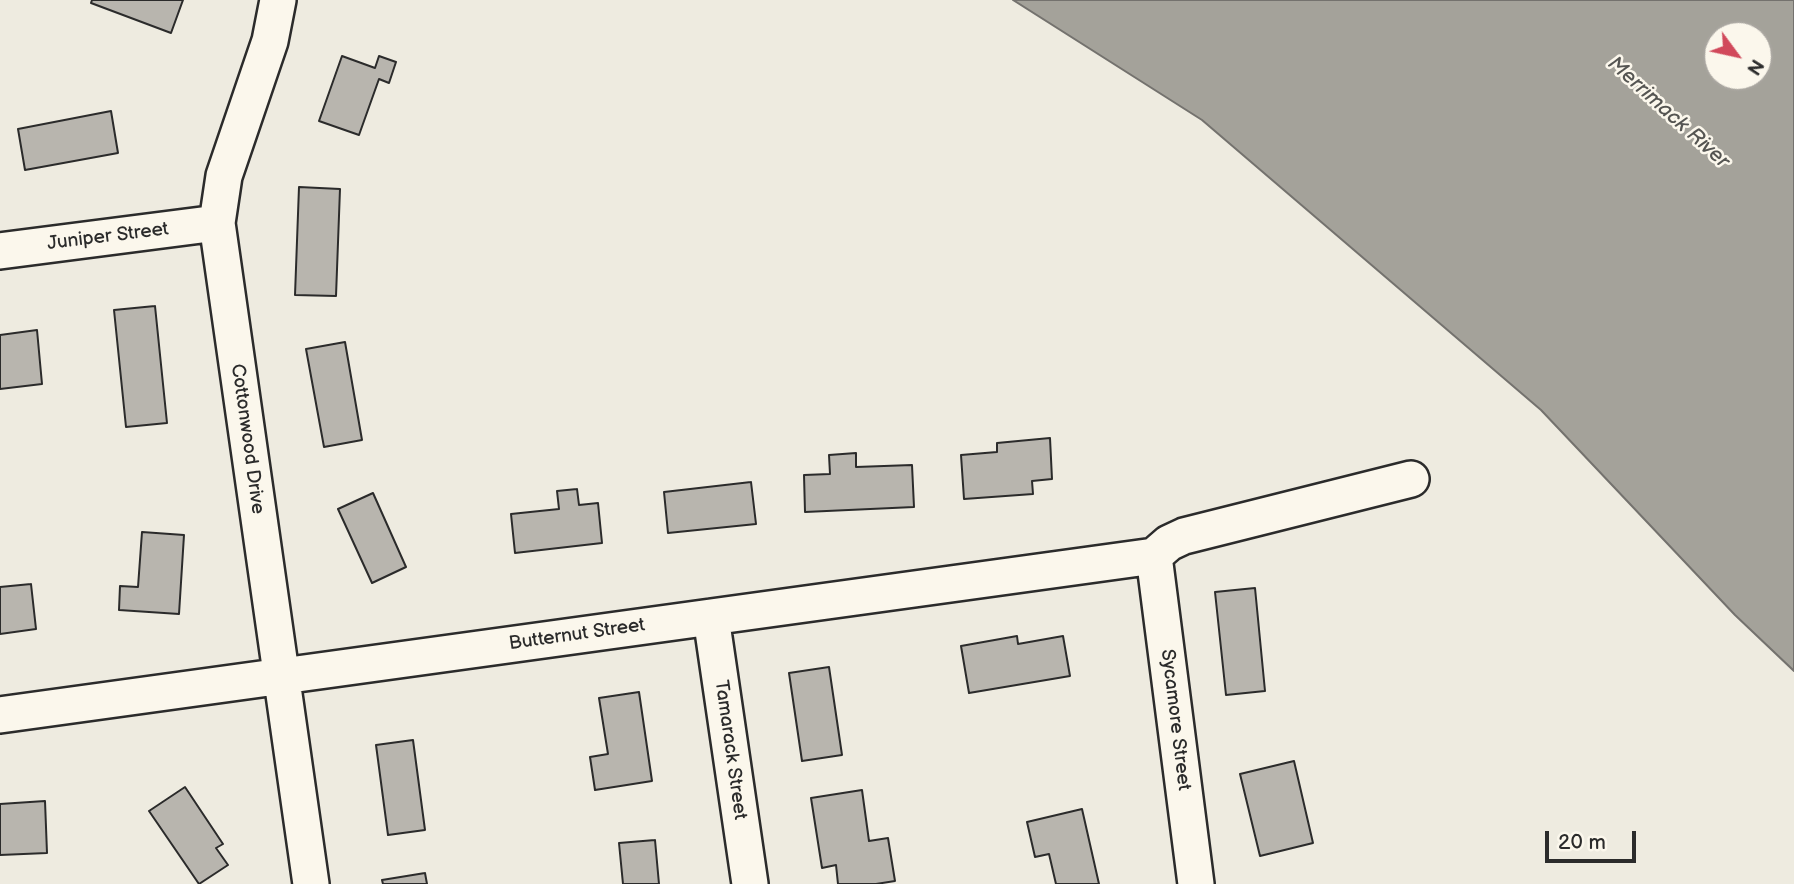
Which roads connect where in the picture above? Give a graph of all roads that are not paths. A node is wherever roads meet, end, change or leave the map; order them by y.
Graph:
1 (278, 0) edge
2 (217, 223) junction
3 (0, 251) edge
4 (1411, 479) dead end
5 (1154, 556) junction
6 (711, 617) junction
7 (280, 676) junction
8 (0, 715) edge
9 (311, 884) edge
10 (750, 884) edge
11 (1196, 884) edge

1 - 2 street, Cottonwood Drive
2 - 3 street, Juniper Street
2 - 7 street, Cottonwood Drive
4 - 5 street
5 - 6 street, Butternut Street
5 - 11 street, Sycamore Street
6 - 7 street, Butternut Street
6 - 10 street, Tamarack Street
7 - 8 street, Butternut Street
7 - 9 street, Cottonwood Drive

